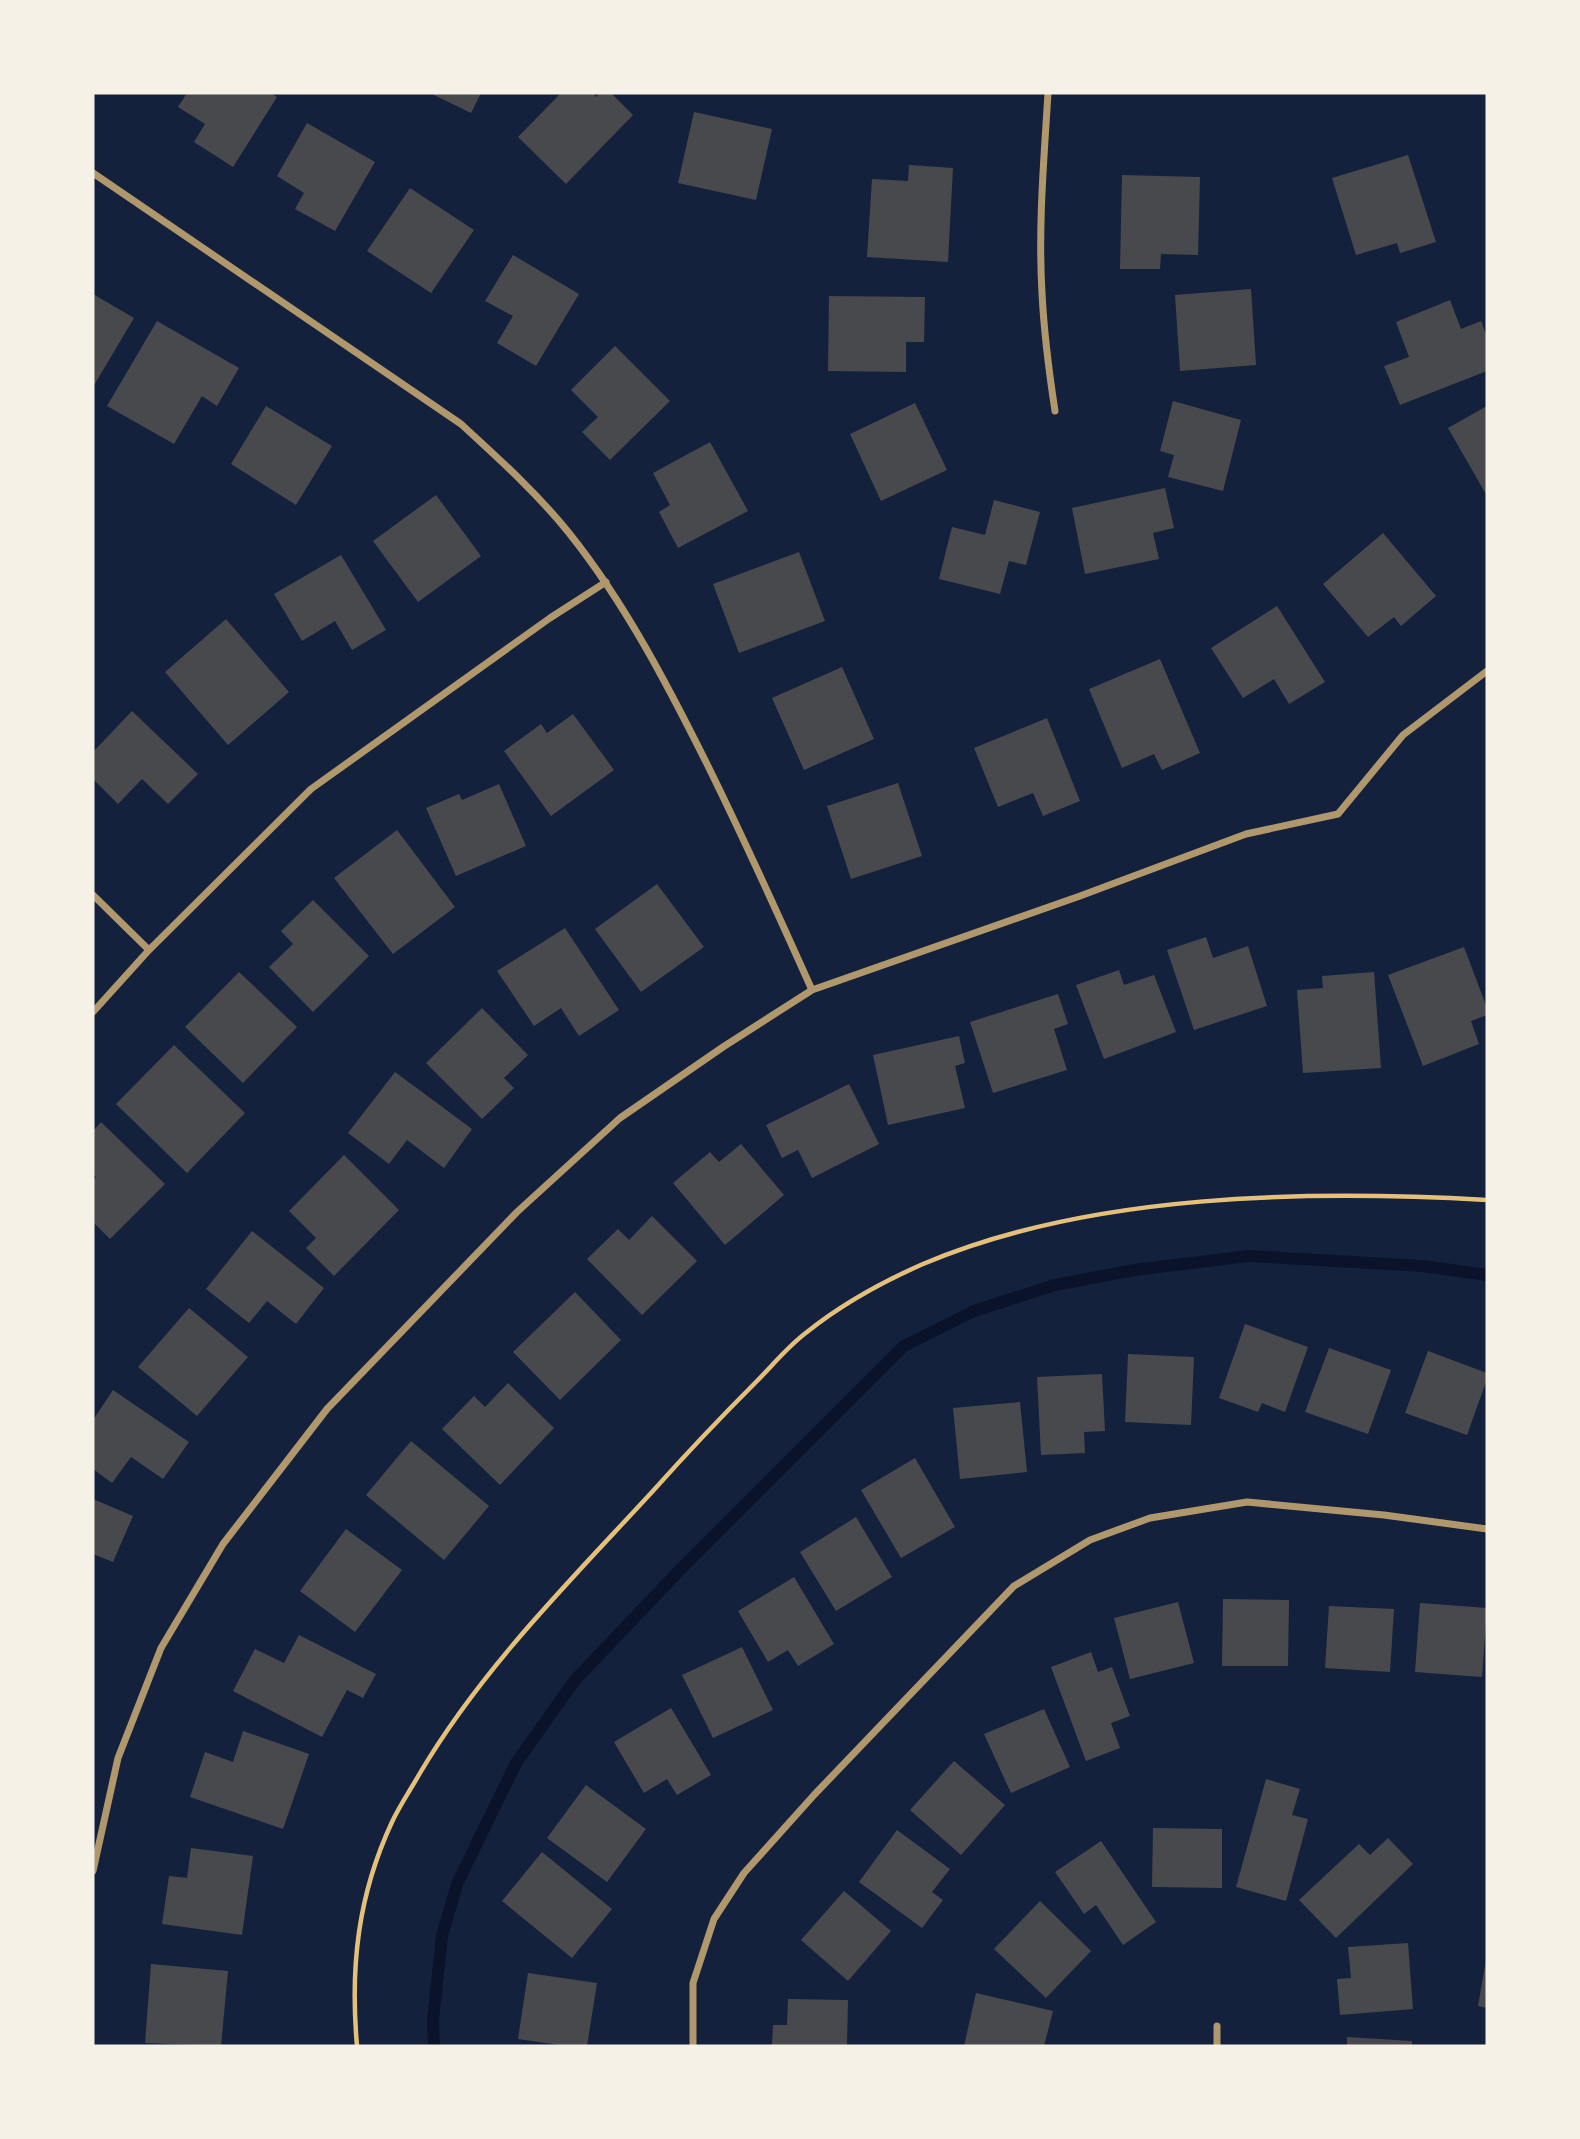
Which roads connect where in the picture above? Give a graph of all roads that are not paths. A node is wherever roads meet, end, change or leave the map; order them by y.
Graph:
1 (1048, 93) edge
2 (93, 173) edge
3 (1055, 411) dead end
4 (606, 582) junction
5 (1487, 671) edge
6 (93, 895) edge
7 (149, 950) junction
8 (812, 990) junction
9 (93, 1012) edge
10 (1487, 1529) edge
11 (93, 1871) edge
12 (1217, 2026) dead end
13 (693, 2046) edge
14 (1217, 2046) edge

1 - 3 street
2 - 4 street
4 - 7 street
4 - 8 street
5 - 8 street
6 - 7 street
7 - 9 street
8 - 11 street
10 - 13 street
12 - 14 street

